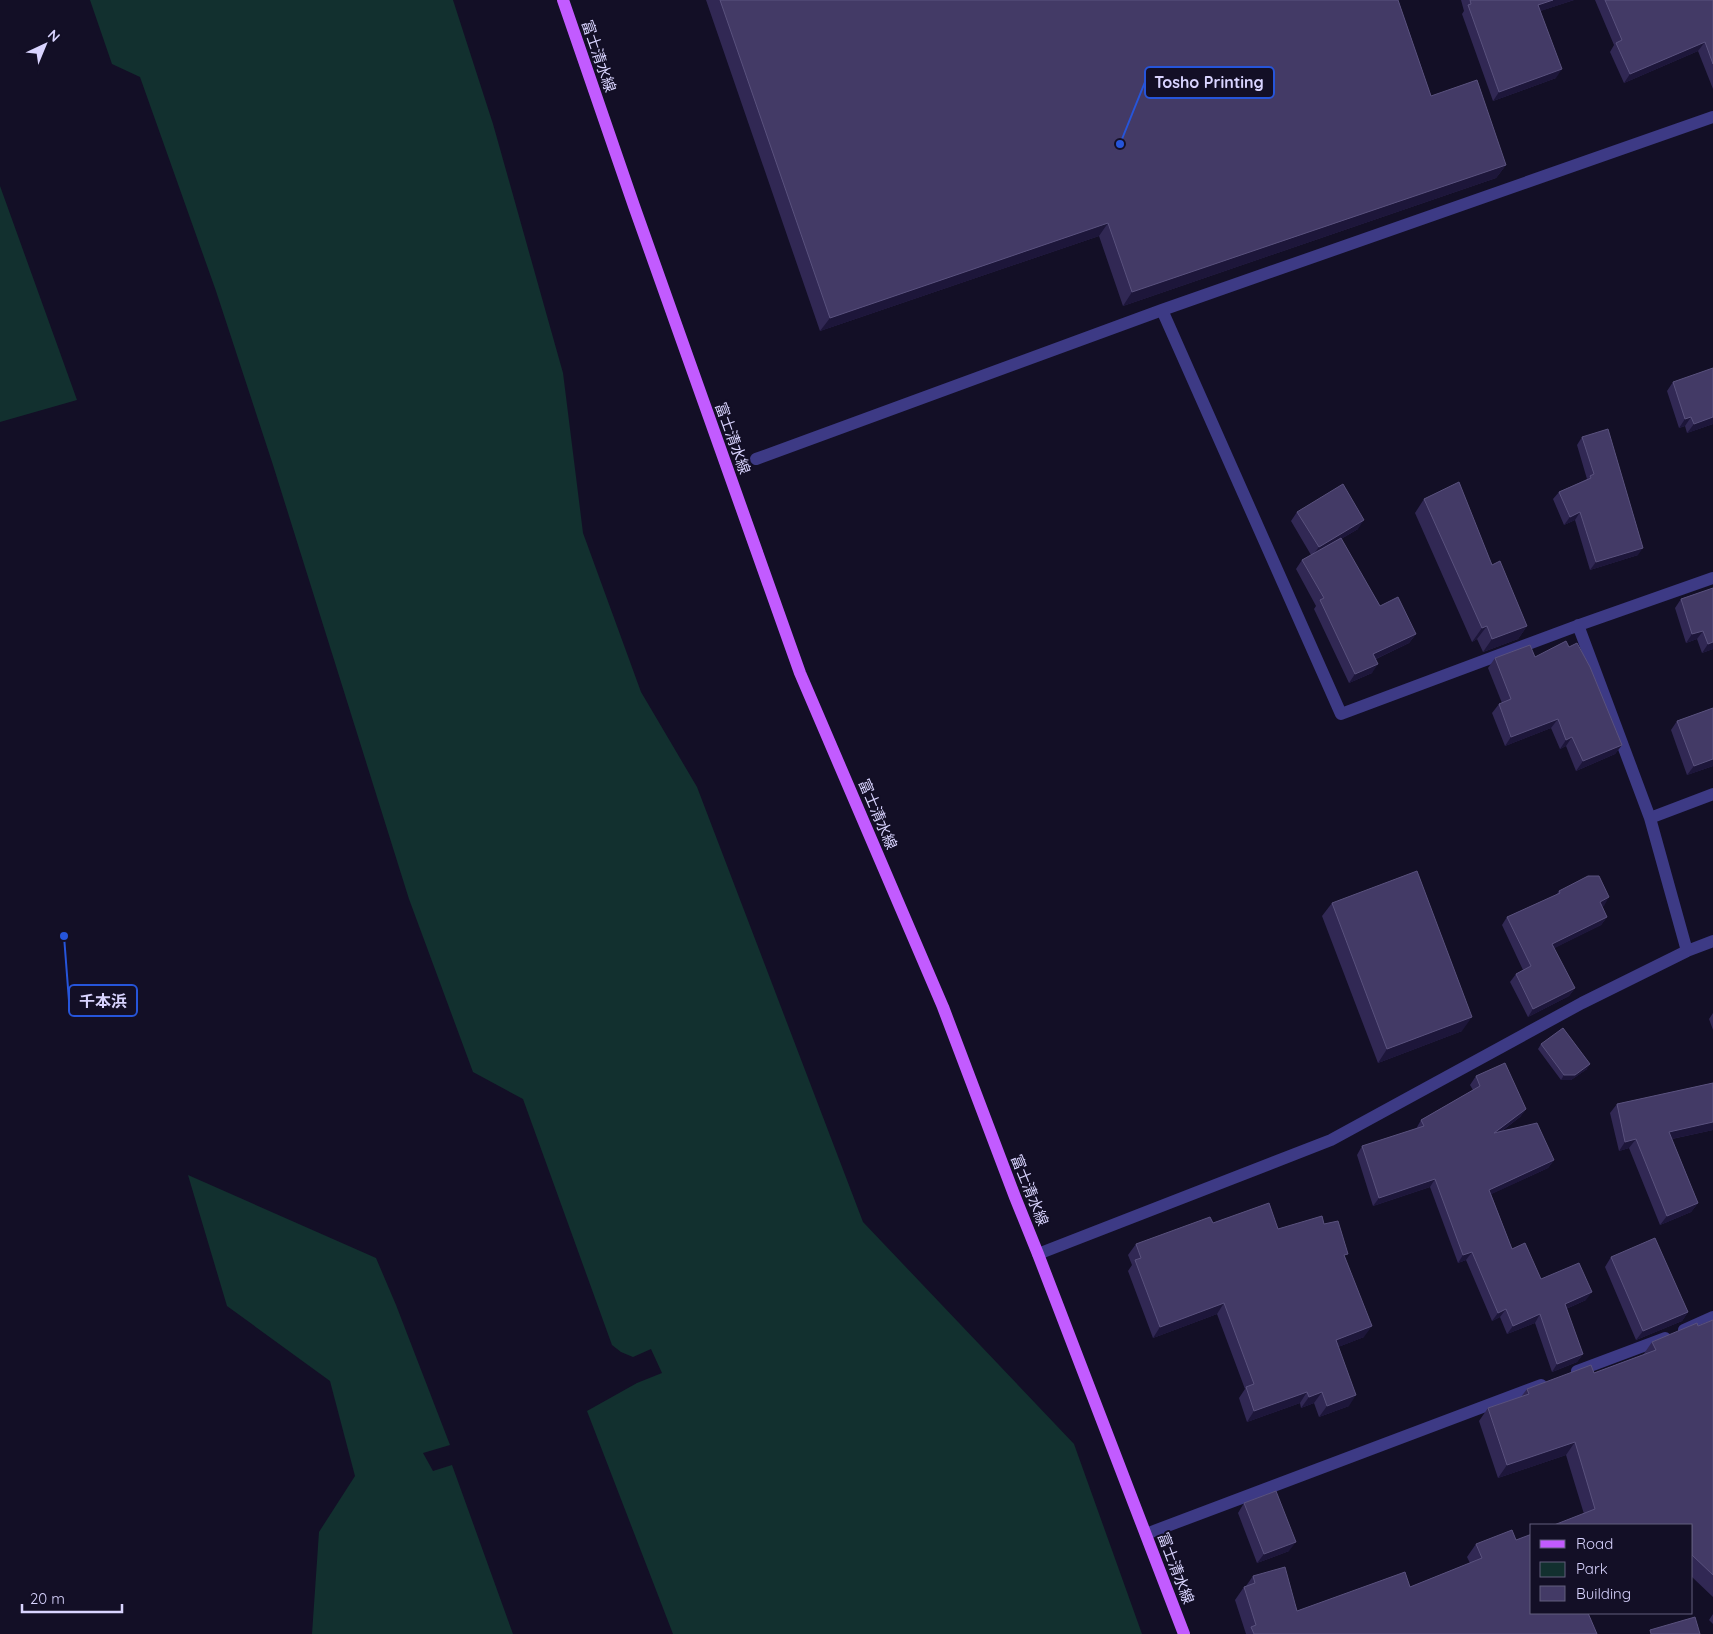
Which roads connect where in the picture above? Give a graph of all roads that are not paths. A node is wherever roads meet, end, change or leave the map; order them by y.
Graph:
1 (563, 0) edge
2 (1713, 117) edge
3 (1162, 310) junction
4 (756, 460) dead end
5 (1713, 578) edge
6 (1578, 625) junction
7 (1713, 794) edge
8 (1650, 818) junction
9 (1713, 940) edge
10 (1687, 951) junction
11 (1038, 1254) junction
12 (1713, 1317) edge
13 (1567, 1375) edge
14 (1548, 1382) edge
15 (1146, 1534) junction
16 (1184, 1634) edge

1 - 11 main road, 富士清水線
2 - 3 street
3 - 4 street
3 - 6 street
5 - 6 street
6 - 8 street
7 - 8 street
8 - 10 street
9 - 10 street
10 - 11 street
11 - 15 main road, 富士清水線
12 - 13 street
14 - 15 street
15 - 16 main road, 富士清水線

